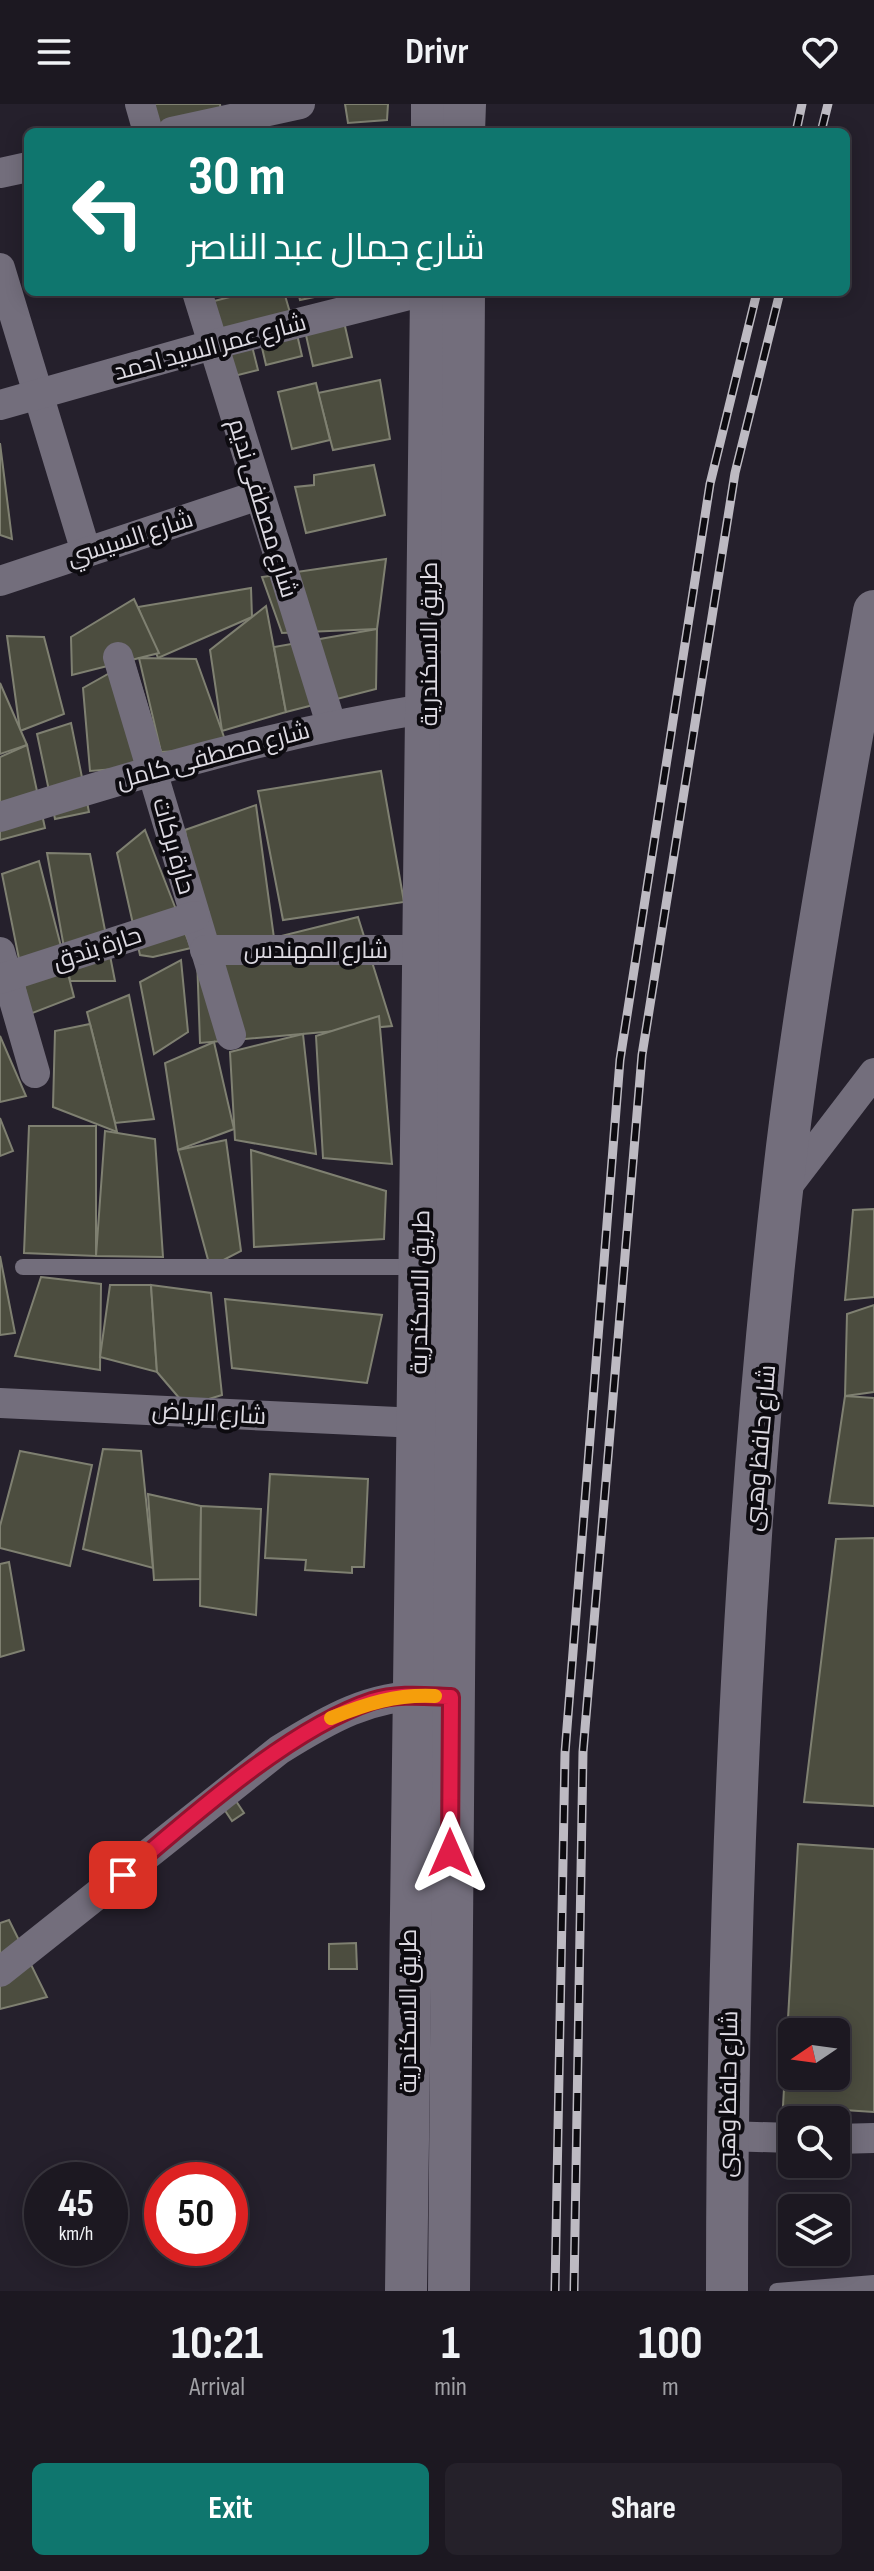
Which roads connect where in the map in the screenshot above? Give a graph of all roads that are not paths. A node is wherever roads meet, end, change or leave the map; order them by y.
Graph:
1 (140, 104) edge
2 (300, 104) edge
3 (432, 104) edge
4 (465, 104) edge
5 (147, 128) edge
6 (190, 128) edge
7 (432, 128) edge
8 (464, 128) edge
9 (24, 168) edge
10 (0, 173) edge
11 (0, 268) edge
12 (198, 296) edge
13 (405, 296) edge
14 (431, 296) edge
15 (464, 296) edge
16 (212, 345) junction
17 (38, 394) junction
18 (0, 405) edge
19 (259, 495) junction
20 (86, 552) junction
21 (0, 581) edge
22 (874, 611) edge
23 (118, 657) dead end
24 (429, 708) junction
25 (331, 724) junction
26 (151, 769) junction
27 (0, 817) edge
28 (195, 916) junction
29 (205, 950) junction
30 (426, 950) junction
31 (2, 970) edge
32 (231, 1035) dead end
33 (35, 1073) dead end
34 (874, 1073) edge
35 (783, 1192) junction
36 (23, 1267) dead end
37 (421, 1267) junction
38 (0, 1403) edge
39 (418, 1423) junction
40 (431, 1696) junction
41 (0, 1972) edge
42 (727, 2136) junction
43 (778, 2138) edge
44 (874, 2138) edge
45 (850, 2139) edge
46 (874, 2283) edge
47 (406, 2291) edge
48 (449, 2291) edge
49 (727, 2291) edge
50 (777, 2291) edge

1 - 5 street
2 - 6 street
3 - 7 main road
4 - 8 main road
9 - 10 street
11 - 17 street
12 - 16 street, شارع مصطفى نديم
13 - 16 street, شارع عمر السيد احمد
14 - 24 main road, طريق الاسكندرية
15 - 40 main road, طريق الاسكندرية
16 - 17 street, شارع عمر السيد احمد
16 - 19 street, شارع مصطفى نديم
17 - 18 street, شارع عمر السيد احمد
17 - 20 street
19 - 20 street, شارع السيسي
19 - 25 street, شارع مصطفى نديم
20 - 21 street, شارع السيسي
22 - 35 main road, شارع حافظ وهبى
23 - 26 street, حارة بركات
24 - 25 street, شارع مصطفى كامل
24 - 30 main road, طريق الاسكندرية
25 - 26 street, شارع مصطفى كامل
26 - 27 street, شارع مصطفى كامل
26 - 28 street, حارة بركات
28 - 29 street, حارة بركات
28 - 31 street, حارة بندق
29 - 30 street, شارع المهندس
29 - 32 street, حارة بركات
30 - 37 main road, طريق الاسكندرية
31 - 33 street
34 - 35 street
35 - 42 main road, شارع حافظ وهبى
36 - 37 lane
37 - 39 main road, طريق الاسكندرية
38 - 39 street, شارع الرياض
39 - 40 main road, طريق الاسكندرية
40 - 41 street
40 - 47 main road, طريق الاسكندرية
40 - 48 main road, طريق الاسكندرية
42 - 43 street
42 - 49 main road, شارع حافظ وهبى
44 - 45 street
46 - 50 lane

